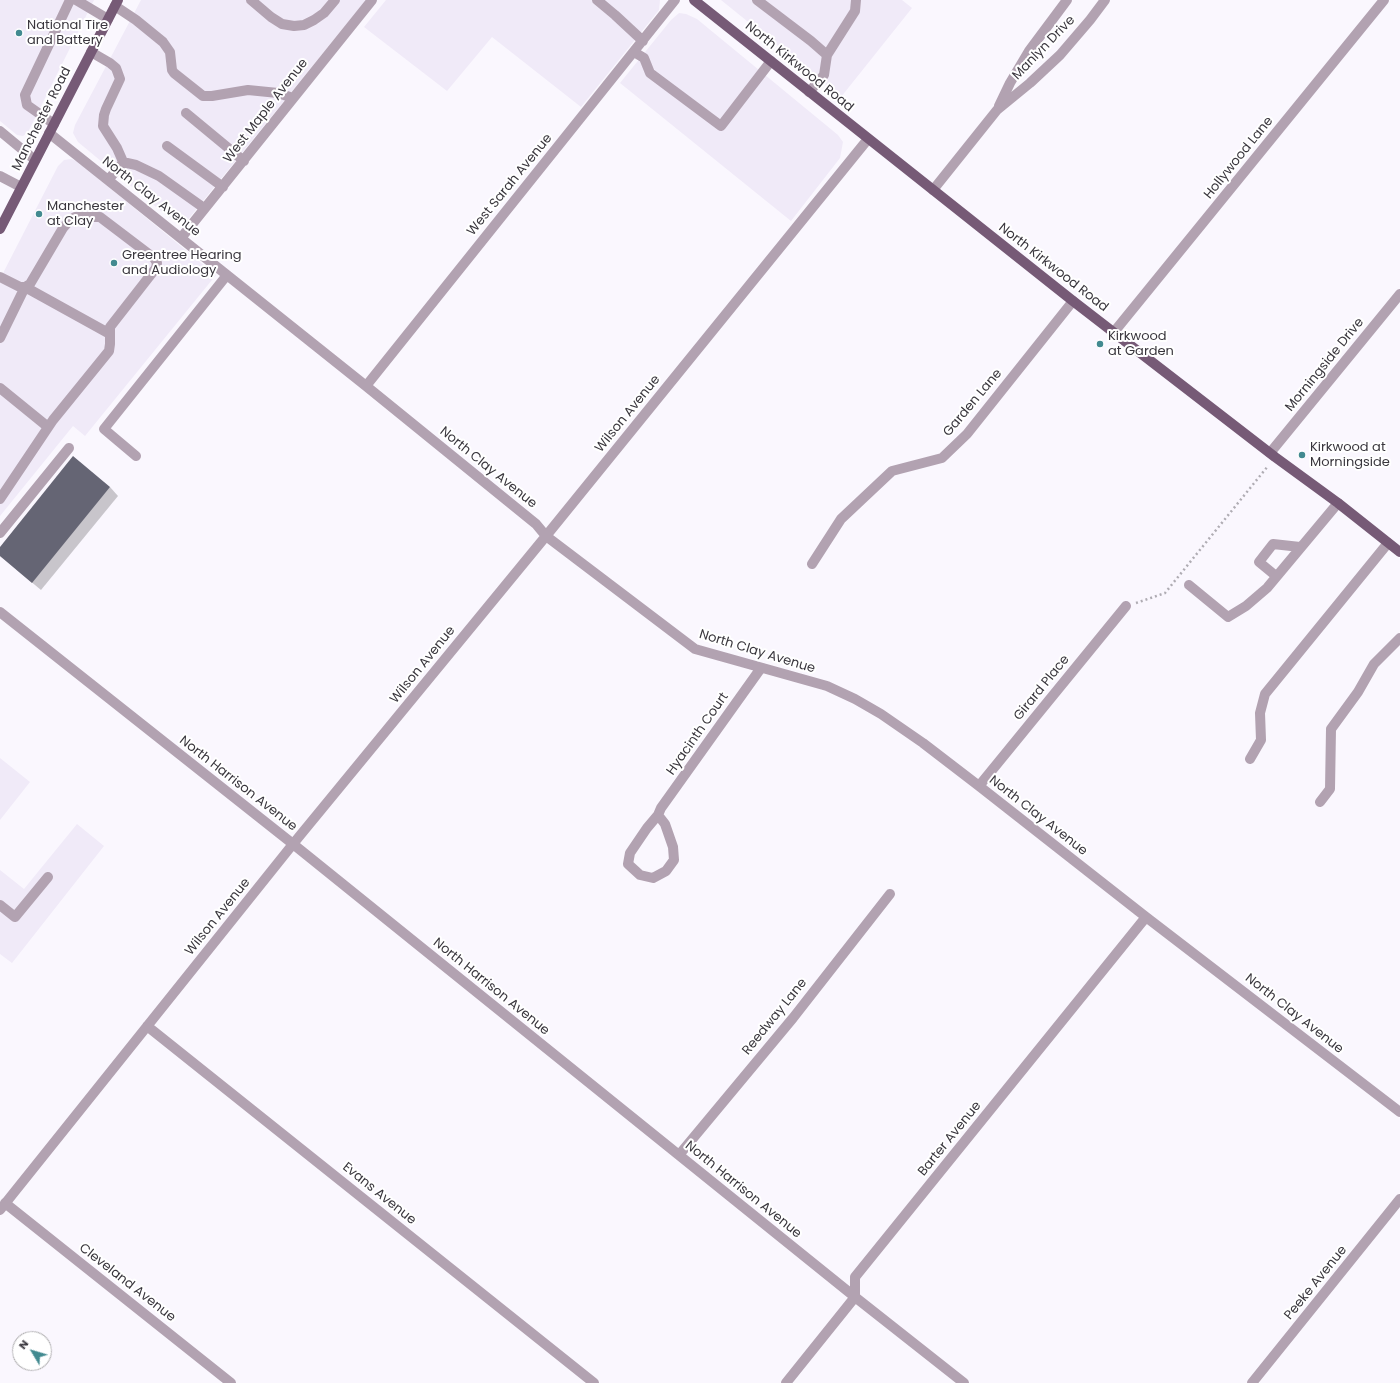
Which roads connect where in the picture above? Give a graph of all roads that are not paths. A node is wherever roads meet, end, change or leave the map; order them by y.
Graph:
1 (70, 0) edge
2 (76, 0) edge
3 (251, 0) edge
4 (335, 0) edge
5 (372, 0) edge
6 (597, 0) edge
7 (675, 0) edge
8 (694, 0) edge
9 (757, 0) edge
10 (856, 0) edge
11 (1067, 0) edge
12 (1105, 0) edge
13 (1384, 0) edge
14 (116, 3) edge
15 (108, 19) junction
16 (643, 41) junction
17 (91, 52) junction
18 (634, 52) junction
19 (827, 55) junction
20 (771, 61) junction
21 (809, 92) junction
22 (293, 98) junction
23 (997, 110) junction
24 (186, 112) dead end
25 (54, 124) junction
26 (0, 131) edge
27 (49, 133) junction
28 (868, 139) junction
29 (167, 146) dead end
30 (36, 160) junction
31 (244, 161) junction
32 (124, 164) junction
33 (0, 176) edge
34 (108, 180) junction
35 (21, 187) junction
36 (223, 187) junction
37 (933, 190) junction
38 (204, 208) junction
39 (0, 229) edge
40 (181, 238) junction
41 (227, 275) junction
42 (0, 277) edge
43 (26, 287) junction
44 (1400, 294) edge
45 (1073, 301) junction
46 (1114, 332) junction
47 (110, 334) junction
48 (0, 338) edge
49 (366, 386) junction
50 (0, 388) edge
51 (48, 427) junction
52 (69, 448) dead end
53 (1273, 455) junction
54 (136, 456) dead end
55 (0, 499) edge
56 (1338, 503) junction
57 (0, 533) edge
58 (546, 536) junction
59 (1388, 543) junction
60 (1300, 547) junction
61 (1400, 552) edge
62 (812, 564) dead end
63 (1276, 576) junction
64 (1189, 585) dead end
65 (1126, 606) road end
66 (0, 612) edge
67 (1400, 638) edge
68 (761, 668) junction
69 (1250, 759) dead end
70 (979, 786) junction
71 (1320, 802) dead end
72 (658, 816) junction
73 (293, 844) junction
74 (48, 877) dead end
75 (890, 894) dead end
76 (0, 905) edge
77 (1146, 917) junction
78 (148, 1026) junction
79 (1400, 1112) edge
80 (679, 1155) junction
81 (1400, 1199) edge
82 (3, 1206) edge
83 (855, 1297) junction
84 (232, 1383) edge
85 (594, 1383) edge
86 (786, 1383) edge
87 (964, 1383) edge
88 (1252, 1383) edge

1 - 25 street
2 - 15 street
3 - 4 street
5 - 22 street, West Maple Avenue
6 - 16 street
7 - 16 street, West Sarah Avenue
8 - 20 main road, North Kirkwood Road
9 - 19 street
10 - 19 street
11 - 23 street, Manlyn Drive
12 - 23 street, Manlyn Drive
13 - 46 street, Hollywood Lane
14 - 15 main road, Manchester Road
14 - 22 street
15 - 17 main road, Manchester Road
16 - 18 street, West Sarah Avenue
17 - 25 main road, Manchester Road
17 - 32 street
18 - 20 street
18 - 49 street, West Sarah Avenue
19 - 21 street
20 - 21 main road, North Kirkwood Road
21 - 28 main road, North Kirkwood Road
22 - 31 street, West Maple Avenue
23 - 37 street, Manlyn Drive
24 - 31 street
25 - 27 main road, Manchester Road
26 - 30 street
27 - 30 main road, Manchester Road
27 - 34 street, North Clay Avenue
28 - 37 main road, North Kirkwood Road
28 - 58 street, Wilson Avenue
29 - 36 street
30 - 35 main road, Manchester Road
31 - 36 street, West Maple Avenue
32 - 34 street
32 - 38 street
33 - 35 street
34 - 40 street, North Clay Avenue
35 - 39 main road, Manchester Road
36 - 38 street, West Maple Avenue
37 - 45 main road, North Kirkwood Road
38 - 40 street, West Maple Avenue
40 - 41 street, North Clay Avenue
41 - 49 street, North Clay Avenue
41 - 54 street
42 - 43 street
43 - 47 street
43 - 47 street
43 - 48 street
44 - 53 street, Morningside Drive
45 - 46 main road, North Kirkwood Road
45 - 62 street, Garden Lane
46 - 53 main road, North Kirkwood Road
47 - 51 street
49 - 58 street, North Clay Avenue
50 - 51 street
51 - 55 street
52 - 57 street
53 - 56 main road, North Kirkwood Road
56 - 59 main road, North Kirkwood Road
56 - 60 street
58 - 68 street, North Clay Avenue
58 - 73 street, Wilson Avenue
59 - 61 main road, North Kirkwood Road
59 - 69 street
60 - 63 street
60 - 63 street
63 - 64 street
65 - 70 street, Girard Place
66 - 73 street, North Harrison Avenue
67 - 71 street
68 - 70 street, North Clay Avenue
68 - 72 street, Hyacinth Court
70 - 77 street, North Clay Avenue
72 - 72 street, Hyacinth Court
73 - 78 street, Wilson Avenue
73 - 80 street, North Harrison Avenue
74 - 76 street
75 - 80 street, Reedway Lane
77 - 79 street, North Clay Avenue
77 - 83 street, Barter Avenue
78 - 82 street, Wilson Avenue
78 - 85 street, Evans Avenue
80 - 83 street, North Harrison Avenue
81 - 88 street, Peeke Avenue
82 - 84 street, Cleveland Avenue
83 - 86 street
83 - 87 street, North Harrison Avenue

